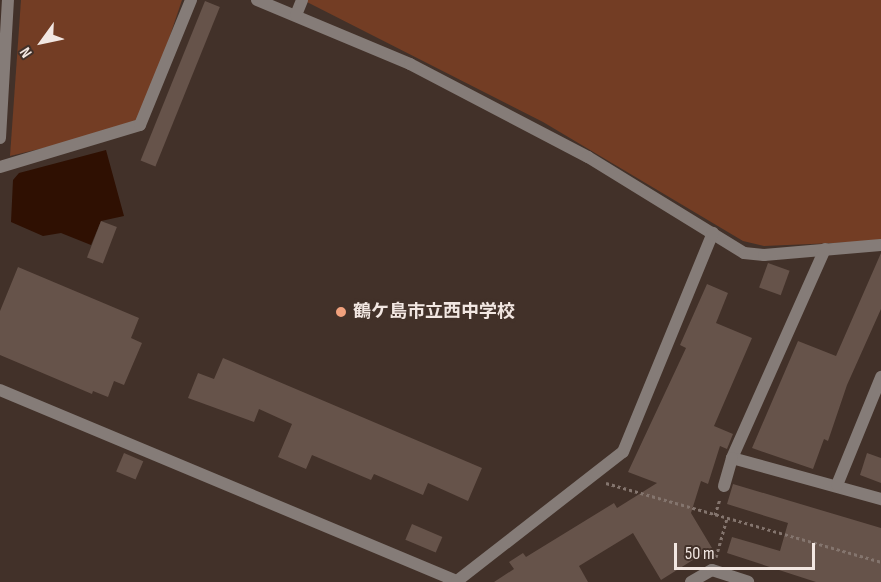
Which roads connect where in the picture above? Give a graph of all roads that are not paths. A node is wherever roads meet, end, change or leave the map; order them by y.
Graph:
1 (8, 0) edge
2 (190, 0) edge
3 (257, 0) edge
4 (302, 0) edge
5 (296, 15) junction
6 (0, 138) edge
7 (0, 167) edge
8 (713, 233) junction
9 (881, 245) edge
10 (825, 249) junction
11 (881, 377) edge
12 (0, 390) edge
13 (732, 458) junction
14 (837, 485) junction
15 (724, 486) dead end
16 (881, 499) edge
17 (457, 582) edge
18 (691, 582) edge
19 (748, 582) edge

1 - 6 street
2 - 7 street
3 - 5 street
4 - 5 street
5 - 8 street
8 - 10 street
8 - 17 street
9 - 10 street
10 - 13 street
11 - 14 street
12 - 17 street
13 - 14 street
13 - 15 street
14 - 16 street
18 - 19 street

